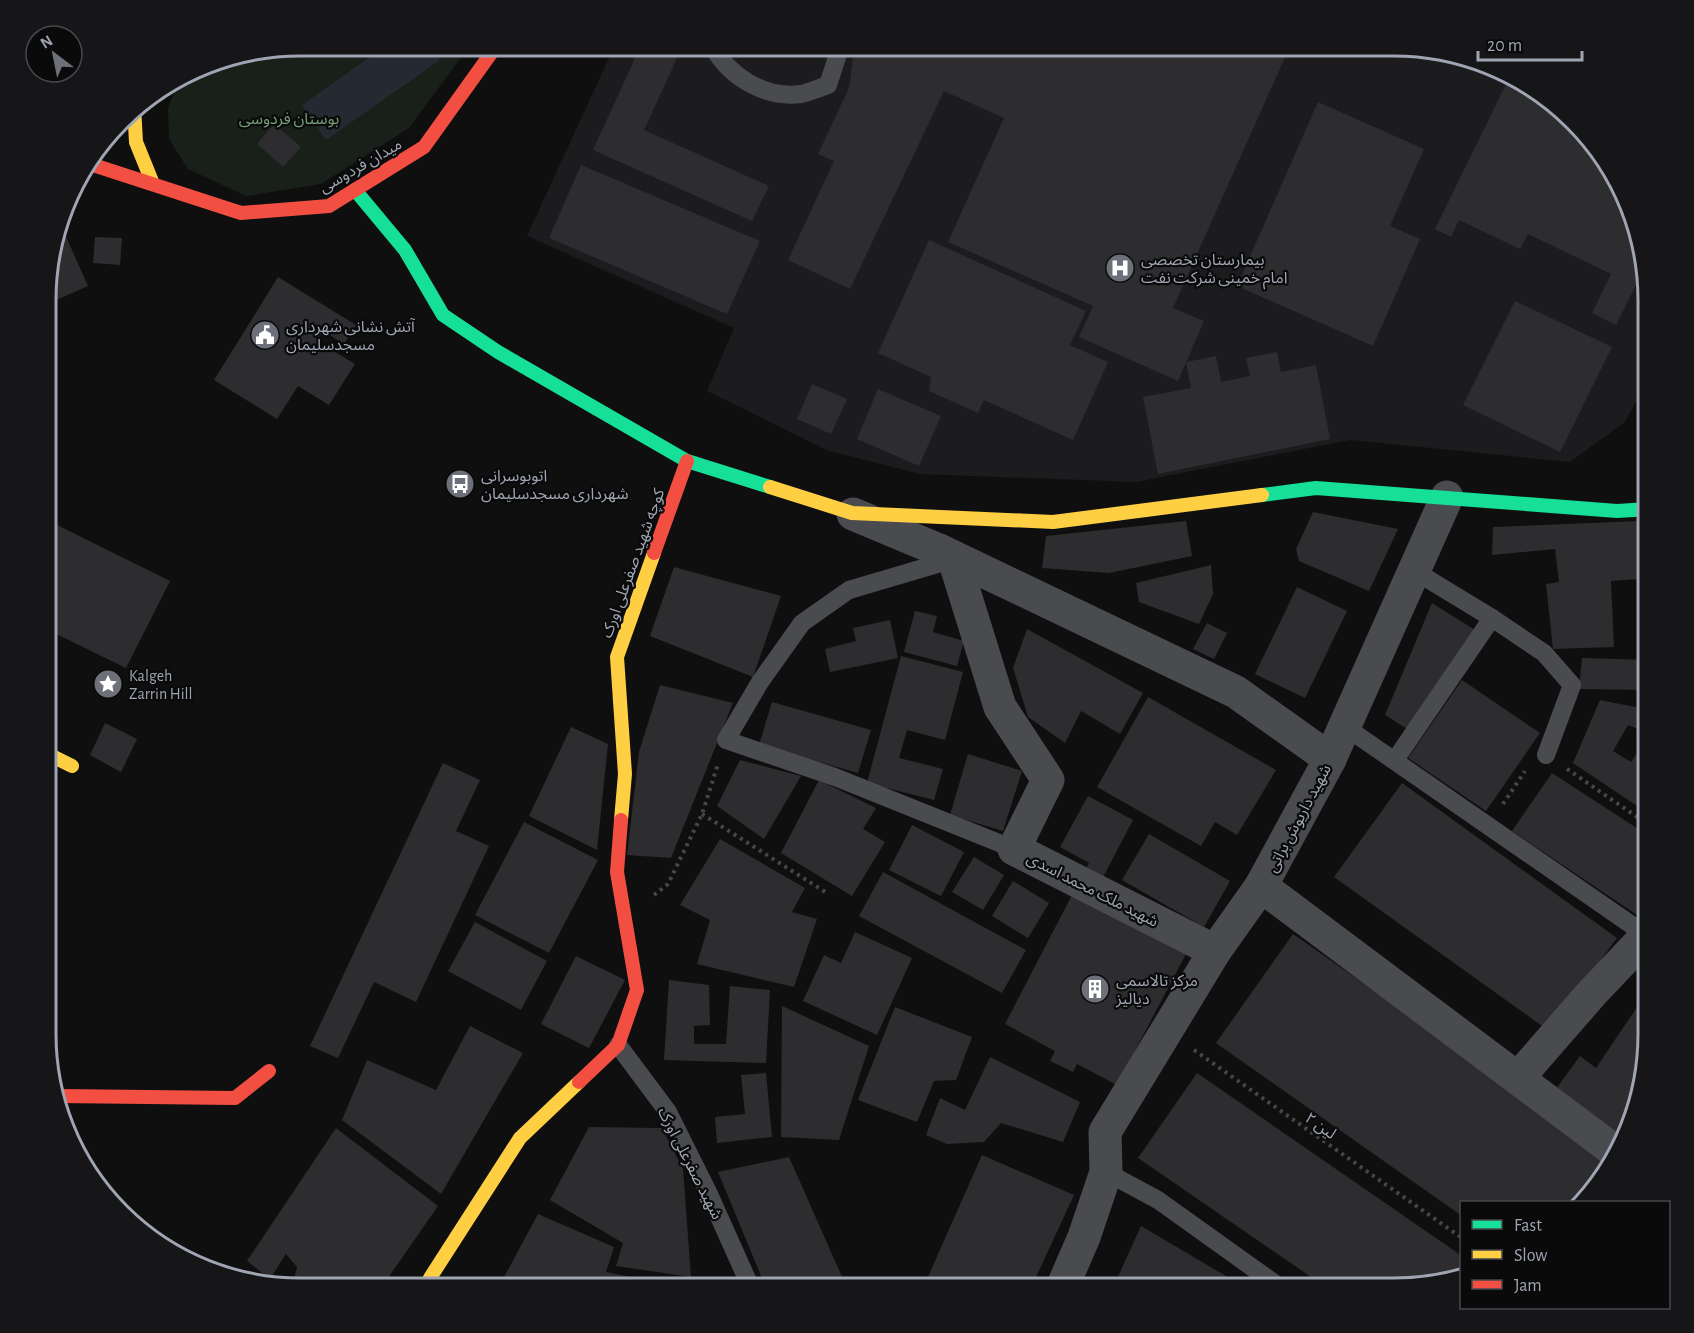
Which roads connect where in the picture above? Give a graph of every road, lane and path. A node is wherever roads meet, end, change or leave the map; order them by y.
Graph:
1 (489, 56) edge
2 (718, 56) edge
3 (838, 56) edge
4 (135, 120) edge
5 (96, 166) edge
6 (153, 184) junction
7 (355, 190) junction
8 (687, 461) junction
9 (1447, 497) junction
10 (1638, 510) edge
11 (852, 513) junction
12 (947, 555) junction
13 (1413, 570) junction
14 (1492, 618) junction
15 (1344, 726) junction
16 (726, 740) junction
17 (1546, 755) junction
18 (56, 758) edge
19 (1330, 759) junction
20 (1395, 760) junction
21 (72, 766) dead end
22 (702, 814) junction
23 (1638, 818) edge
24 (1489, 826) junction
25 (1014, 849) junction
26 (1261, 886) junction
27 (827, 893) dead end
28 (626, 916) junction
29 (1638, 928) edge
30 (1638, 944) edge
31 (1215, 951) junction
32 (1167, 1031) junction
33 (618, 1045) junction
34 (269, 1071) dead end
35 (1518, 1078) junction
36 (64, 1096) edge
37 (1610, 1147) edge
38 (1106, 1172) junction
39 (1460, 1237) edge
40 (430, 1278) edge
41 (747, 1278) edge
42 (1066, 1278) edge
43 (1267, 1278) edge

1 - 7 street, میدان فردوسی
2 - 3 lane
4 - 6 street
5 - 6 street, میدان فردوسی
6 - 7 street, میدان فردوسی
7 - 8 street
8 - 11 street
8 - 28 street, کوچه شهید صفرعلی اورک
9 - 10 street
9 - 11 street
9 - 13 street
11 - 12 street, شهید داریوش براتی
12 - 16 lane
12 - 19 street, شهید داریوش براتی
12 - 25 street, شهید ملک محمد اسدی
13 - 14 lane
13 - 15 street
14 - 17 lane
14 - 20 lane
15 - 19 street
15 - 20 lane
16 - 22 path
16 - 25 lane
17 - 23 path
17 - 24 path
18 - 21 street
19 - 26 street, شهید داریوش براتی
20 - 24 lane
22 - 27 path
22 - 28 path
24 - 29 lane
25 - 31 street, شهید ملک محمد اسدی
26 - 31 street, شهید داریوش براتی
26 - 35 street
28 - 33 street, کوچه شهید صفرعلی اورک
30 - 35 street
31 - 32 street, شهید داریوش براتی
32 - 38 street, شهید داریوش براتی
32 - 39 path, لين ۲
33 - 40 street, کوچه شهید صفرعلی اورک
33 - 41 lane, شهید صفرعلی اورک
34 - 36 street
35 - 37 street
38 - 42 street, شهید داریوش براتی
38 - 43 lane

